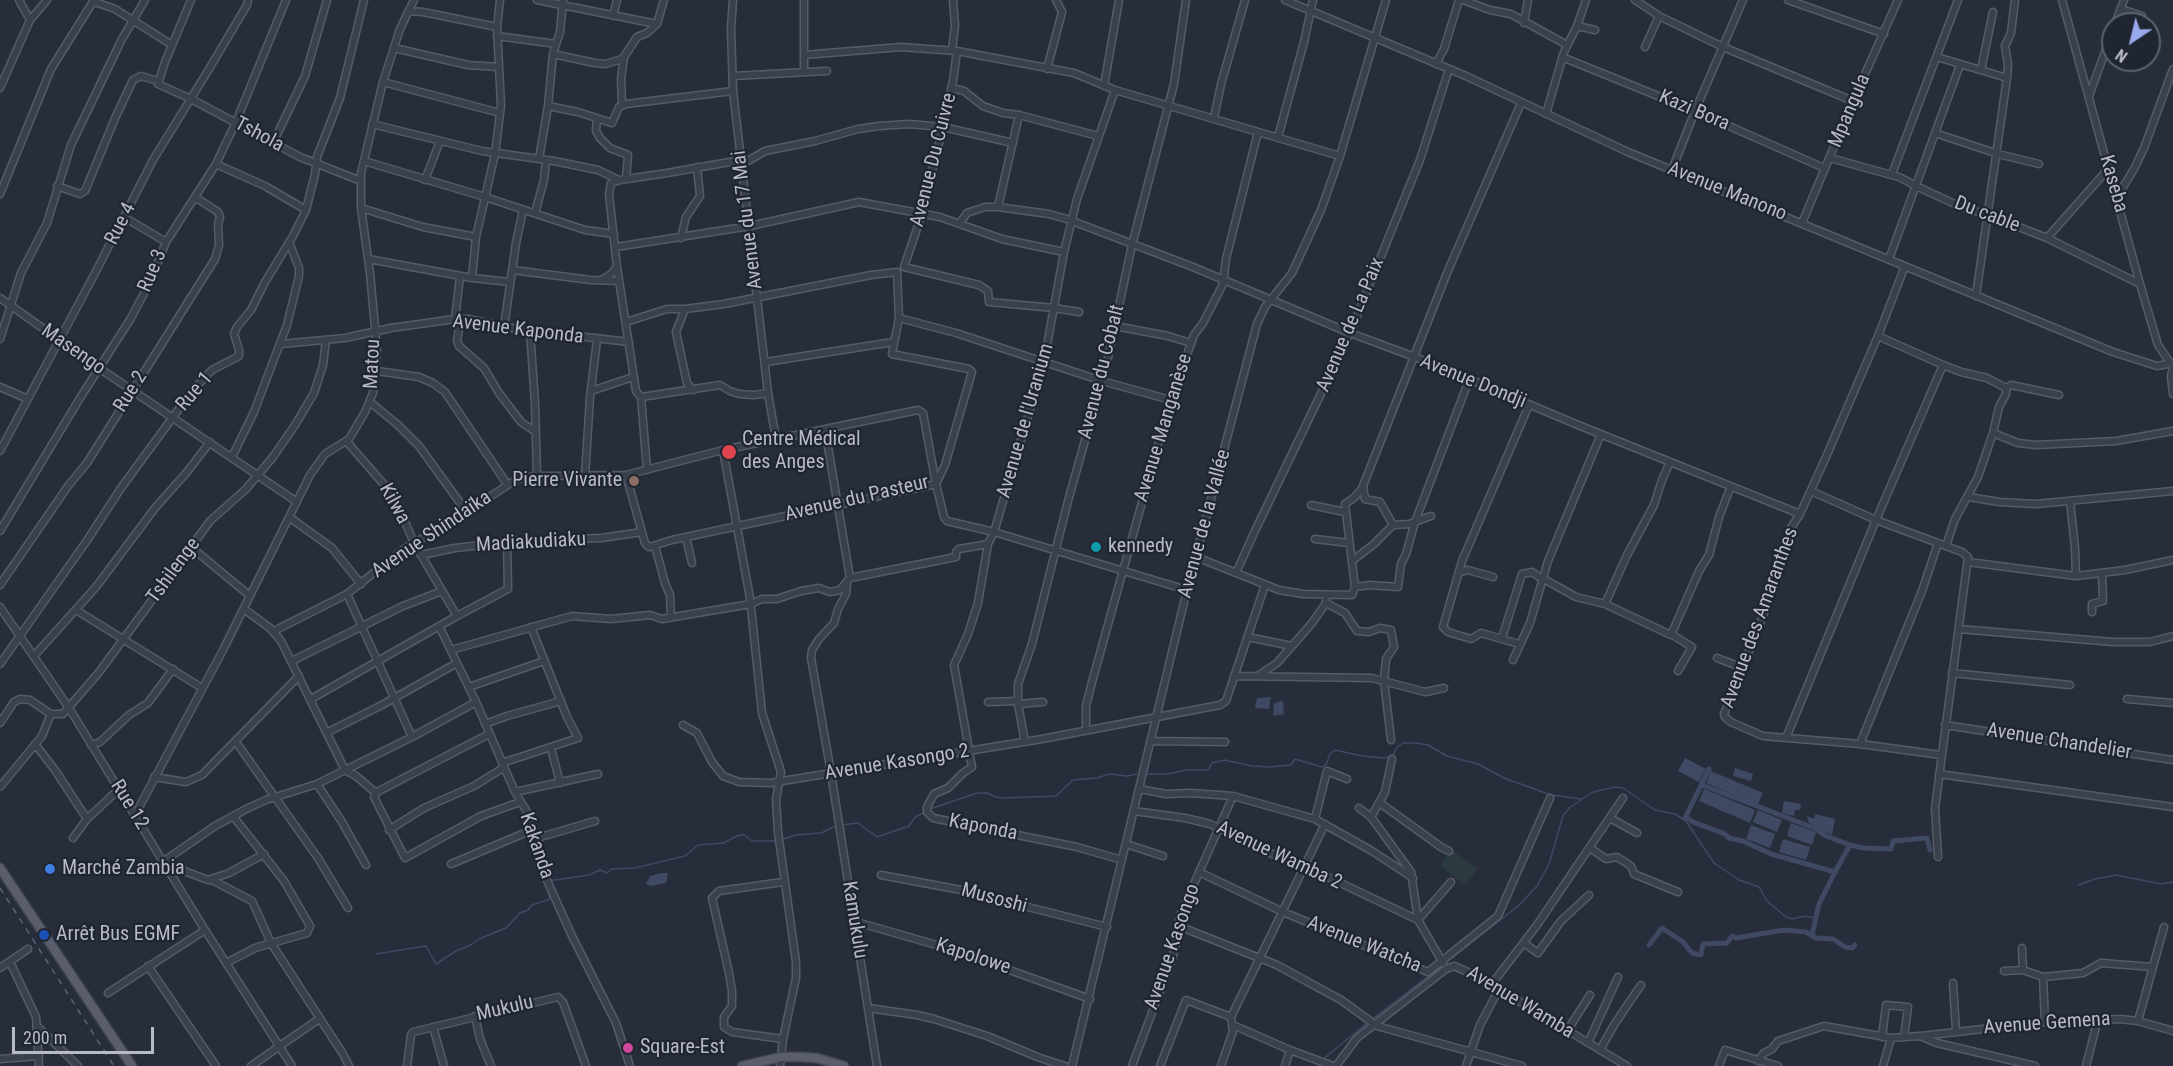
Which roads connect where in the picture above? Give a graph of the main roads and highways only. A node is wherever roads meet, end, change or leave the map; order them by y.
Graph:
1 (0, 868) edge
2 (780, 1061) edge
3 (132, 1066) edge
4 (742, 1066) edge
5 (844, 1066) edge

1 - 3 main road
2 - 4 main road
2 - 5 main road

